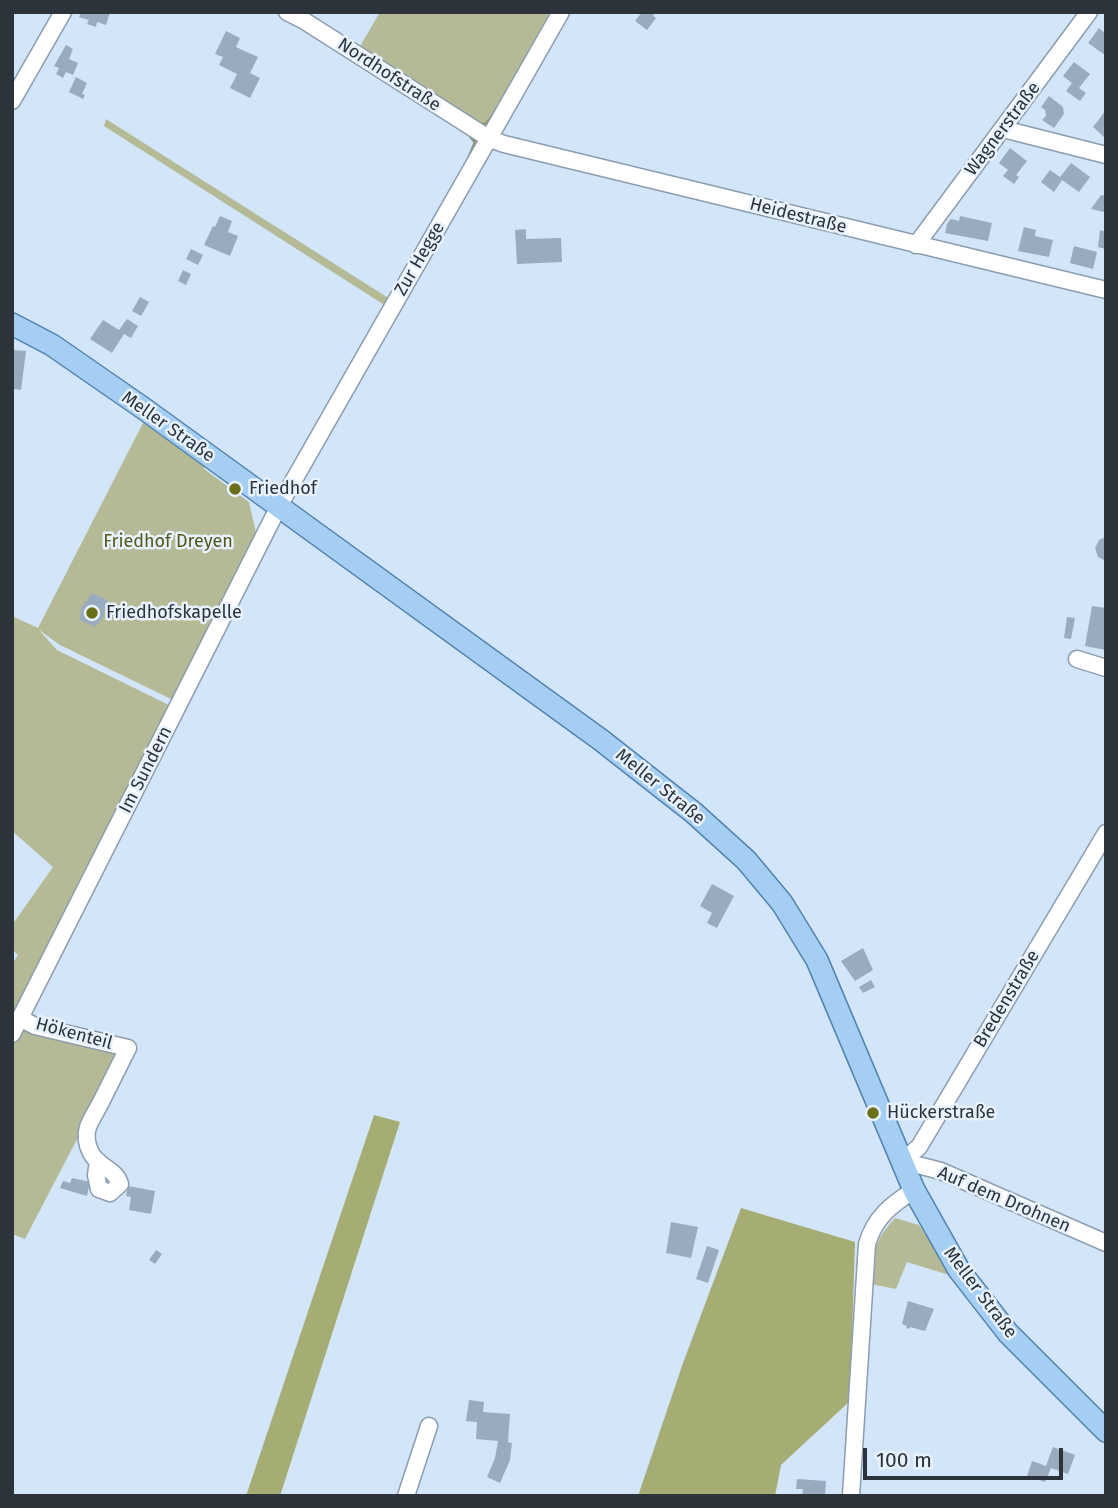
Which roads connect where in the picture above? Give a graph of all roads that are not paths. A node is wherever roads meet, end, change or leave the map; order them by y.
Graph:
1 (63, 12) edge
2 (287, 12) edge
3 (561, 12) edge
4 (1089, 12) edge
5 (12, 101) edge
6 (1003, 130) junction
7 (490, 139) junction
8 (1106, 155) edge
9 (916, 245) junction
10 (1106, 290) edge
11 (12, 324) edge
12 (279, 506) junction
13 (1077, 659) dead end
14 (1106, 668) edge
15 (1106, 833) edge
16 (20, 1018) junction
17 (12, 1034) edge
18 (98, 1161) dead end
19 (902, 1161) junction
20 (914, 1190) junction
21 (1106, 1243) edge
22 (429, 1426) dead end
23 (1106, 1432) edge
24 (405, 1496) edge
25 (851, 1496) edge

1 - 5 street
2 - 7 street, Nordhofstraße
3 - 7 street, Zur Hegge
4 - 6 street, Wagnerstraße
6 - 8 street
6 - 9 street, Wagnerstraße
7 - 9 street, Heidestraße
7 - 12 street, Zur Hegge
9 - 10 street, Heidestraße
11 - 12 main road, Meller Straße
12 - 16 street, Im Sundern
12 - 19 main road, Meller Straße
13 - 14 street
15 - 19 street, Bredenstraße
16 - 17 street, Im Sundern
16 - 18 street, Hökenteil
19 - 20 main road, Meller Straße
19 - 21 street, Auf dem Drohnen
20 - 23 main road, Meller Straße
20 - 25 street
22 - 24 street

